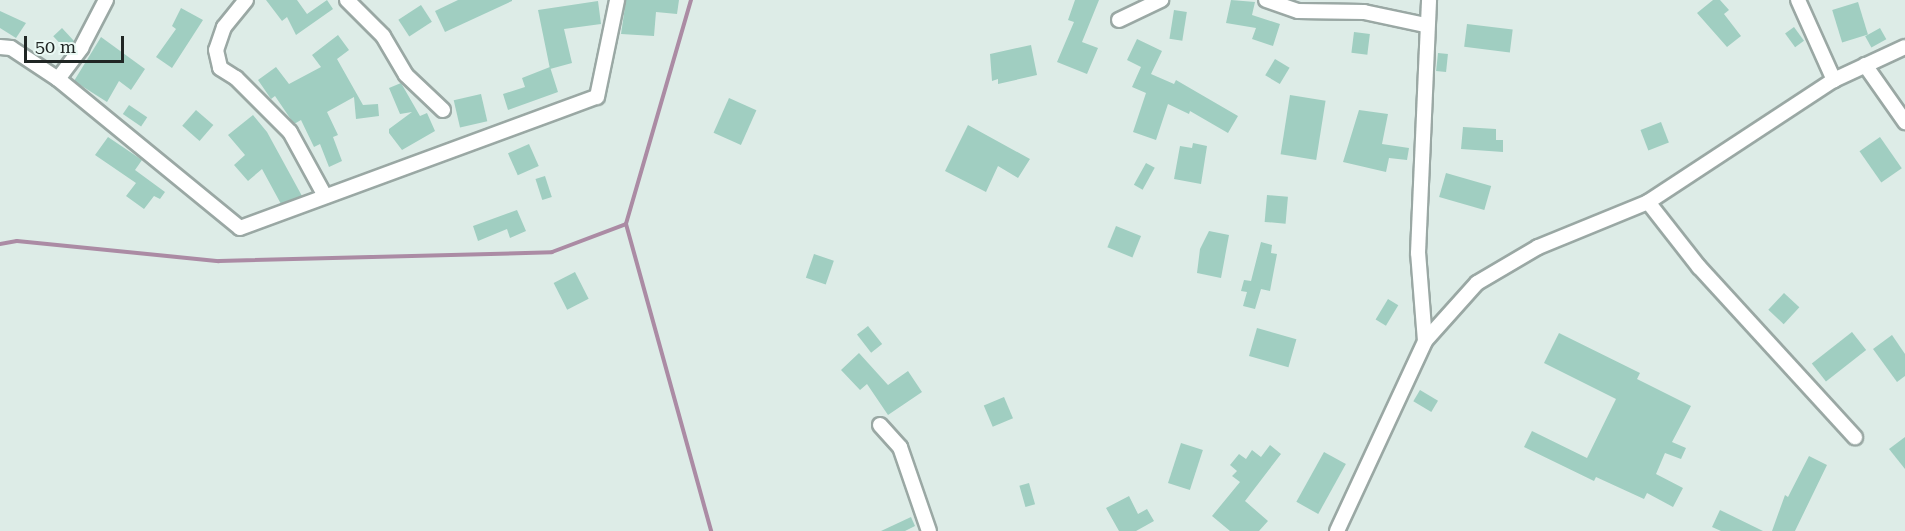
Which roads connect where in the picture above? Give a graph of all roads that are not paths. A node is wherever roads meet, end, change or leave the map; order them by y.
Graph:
1 (106, 0) edge
2 (246, 0) edge
3 (346, 0) edge
4 (617, 0) edge
5 (1161, 0) edge
6 (1266, 0) edge
7 (1429, 0) edge
8 (1798, 0) edge
9 (1119, 20) dead end
10 (1425, 25) junction
11 (0, 47) edge
12 (1905, 47) edge
13 (1865, 65) junction
14 (58, 79) junction
15 (1834, 80) junction
16 (443, 110) dead end
17 (1905, 123) edge
18 (325, 196) junction
19 (1648, 202) junction
20 (1425, 341) junction
21 (880, 425) dead end
22 (1855, 436) dead end
23 (929, 531) edge
24 (1337, 531) edge

1 - 14 street
2 - 18 street
3 - 16 street
4 - 18 street
5 - 9 street
6 - 10 street
7 - 10 street
8 - 15 street
10 - 20 street
11 - 14 street
12 - 13 street
13 - 15 street
13 - 17 street
14 - 18 street
15 - 19 street
19 - 20 street
19 - 22 street
20 - 24 street
21 - 23 street

